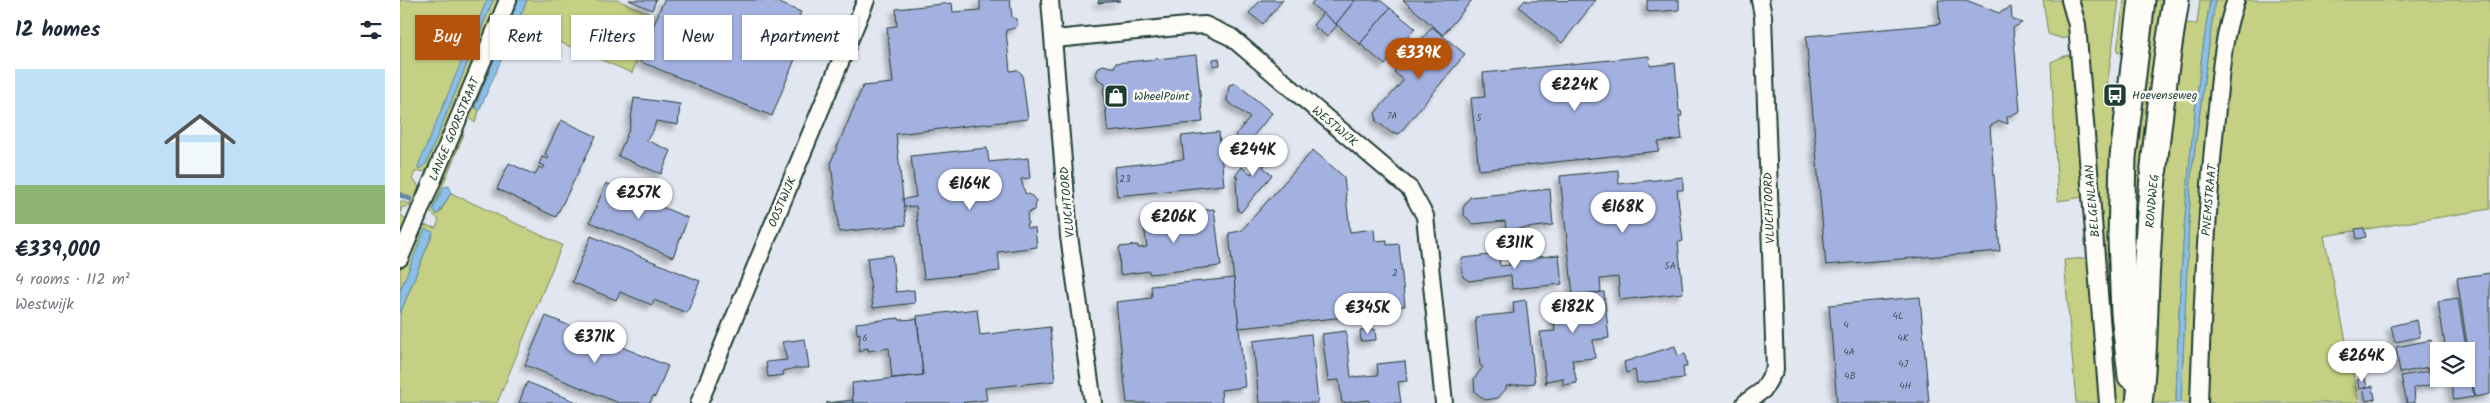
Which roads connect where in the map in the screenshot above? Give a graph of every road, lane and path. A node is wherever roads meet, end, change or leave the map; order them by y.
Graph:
1 (508, 0) edge
2 (866, 0) edge
3 (1050, 0) edge
4 (1760, 0) edge
5 (2070, 0) edge
6 (2142, 0) edge
7 (2176, 0) edge
8 (2236, 0) edge
9 (1055, 39) junction
10 (400, 258) edge
11 (699, 403) edge
12 (1093, 403) edge
13 (1444, 403) edge
14 (1745, 403) edge
15 (2108, 403) edge
16 (2137, 403) edge
17 (2199, 403) edge

1 - 10 street, LANGE GOORSTRAAT
2 - 11 street, OOSTWIJK
3 - 9 street, VLUCHTOORD
4 - 14 street, VLUCHTOORD
5 - 15 street, BELGENLAAN
6 - 16 main road, RONDWEG
7 - 16 main road, RONDWEG
8 - 17 street, PNEMSTRAAT
9 - 12 street, VLUCHTOORD
9 - 13 street, WESTWIJK

